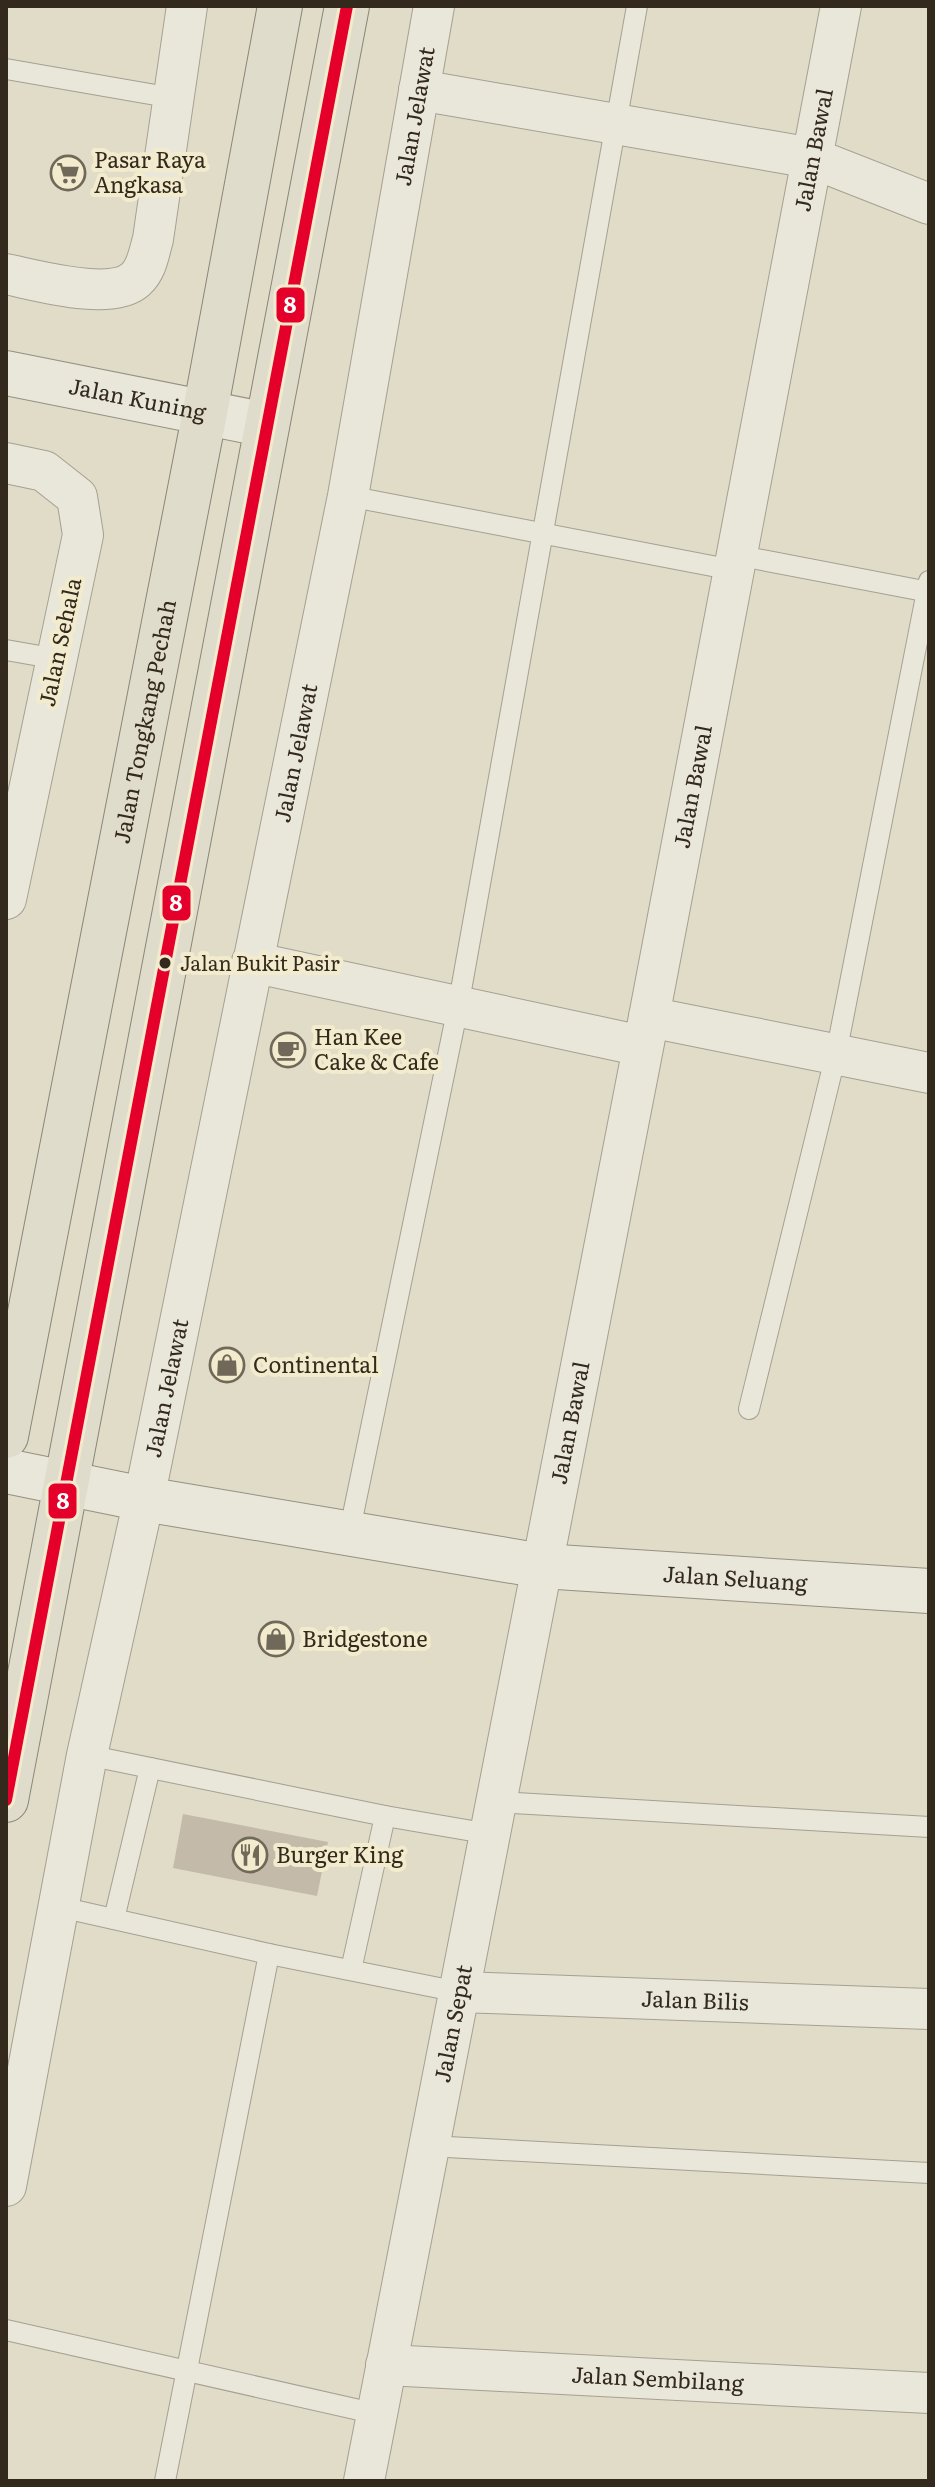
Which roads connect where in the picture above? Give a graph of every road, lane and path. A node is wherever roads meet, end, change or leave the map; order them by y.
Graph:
1 (187, 6) edge
2 (280, 6) edge
3 (347, 6) edge
4 (434, 6) edge
5 (637, 6) edge
6 (841, 6) edge
7 (6, 69) edge
8 (419, 90) junction
9 (173, 98) junction
10 (614, 124) junction
11 (812, 158) junction
12 (929, 204) edge
13 (6, 274) edge
14 (6, 373) edge
15 (205, 412) junction
16 (267, 425) junction
17 (6, 463) edge
18 (348, 496) junction
19 (541, 532) junction
20 (734, 562) junction
21 (928, 589) edge
22 (6, 650) edge
23 (57, 659) junction
24 (9, 876) edge
25 (252, 962) junction
26 (458, 1007) junction
27 (645, 1032) junction
28 (836, 1054) junction
29 (929, 1073) edge
30 (749, 1409) dead end
31 (6, 1436) edge
32 (6, 1471) edge
33 (66, 1483) junction
34 (144, 1499) junction
35 (349, 1534) junction
36 (542, 1566) junction
37 (929, 1591) edge
38 (87, 1755) junction
39 (150, 1768) junction
40 (6, 1800) edge
41 (385, 1816) junction
42 (493, 1818) junction
43 (929, 1827) edge
44 (60, 1907) junction
45 (114, 1919) junction
46 (269, 1954) junction
47 (351, 1970) junction
48 (459, 1992) junction
49 (929, 2009) edge
50 (429, 2146) junction
51 (929, 2173) edge
52 (6, 2186) edge
53 (6, 2330) edge
54 (386, 2365) junction
55 (186, 2372) junction
56 (929, 2393) edge
57 (377, 2414) junction
58 (165, 2481) edge
59 (364, 2481) edge

1 - 9 street
2 - 15 main road, Jalan Tongkang Pechah
3 - 16 main road
4 - 8 street, Jalan Jelawat
5 - 10 lane
6 - 11 street, Jalan Bawal
7 - 9 lane
8 - 10 street
8 - 18 street, Jalan Jelawat
9 - 13 street
10 - 11 street
10 - 19 lane
11 - 12 street
11 - 20 street, Jalan Bawal
14 - 15 street, Jalan Kuning
15 - 16 street, Jalan Kuning
15 - 31 main road, Jalan Tongkang Pechah
16 - 33 main road
17 - 23 street, Jalan Sehala
18 - 19 lane
18 - 25 street, Jalan Jelawat
19 - 20 lane
19 - 26 lane
20 - 21 lane
20 - 27 street, Jalan Bawal
21 - 28 lane
22 - 23 lane
23 - 24 street, Jalan Sehala
25 - 26 street
25 - 34 street, Jalan Jelawat
26 - 27 street
26 - 35 lane
27 - 28 street
27 - 36 street, Jalan Bawal
28 - 29 street
28 - 30 lane
32 - 33 street, Jalan Seluang
33 - 34 street, Jalan Seluang
33 - 40 main road
34 - 35 street, Jalan Seluang
34 - 38 street, Jalan Jelawat
35 - 36 street, Jalan Seluang
36 - 37 street, Jalan Seluang
36 - 42 street, Jalan Sepat
38 - 39 lane
38 - 44 street, Jalan Jelawat
39 - 41 lane
39 - 45 lane
41 - 42 lane
41 - 47 lane
42 - 43 lane
42 - 48 street, Jalan Sepat
44 - 45 lane
44 - 52 street, Jalan Jelawat
45 - 46 lane
46 - 47 lane
46 - 55 lane
47 - 48 lane
48 - 49 street, Jalan Bilis
48 - 50 street, Jalan Sepat
50 - 51 lane
50 - 54 street, Jalan Sepat
53 - 55 lane
54 - 56 street, Jalan Sembilang
54 - 57 street, Jalan Sepat
55 - 57 lane
55 - 58 lane
57 - 59 street, Jalan Sepat

